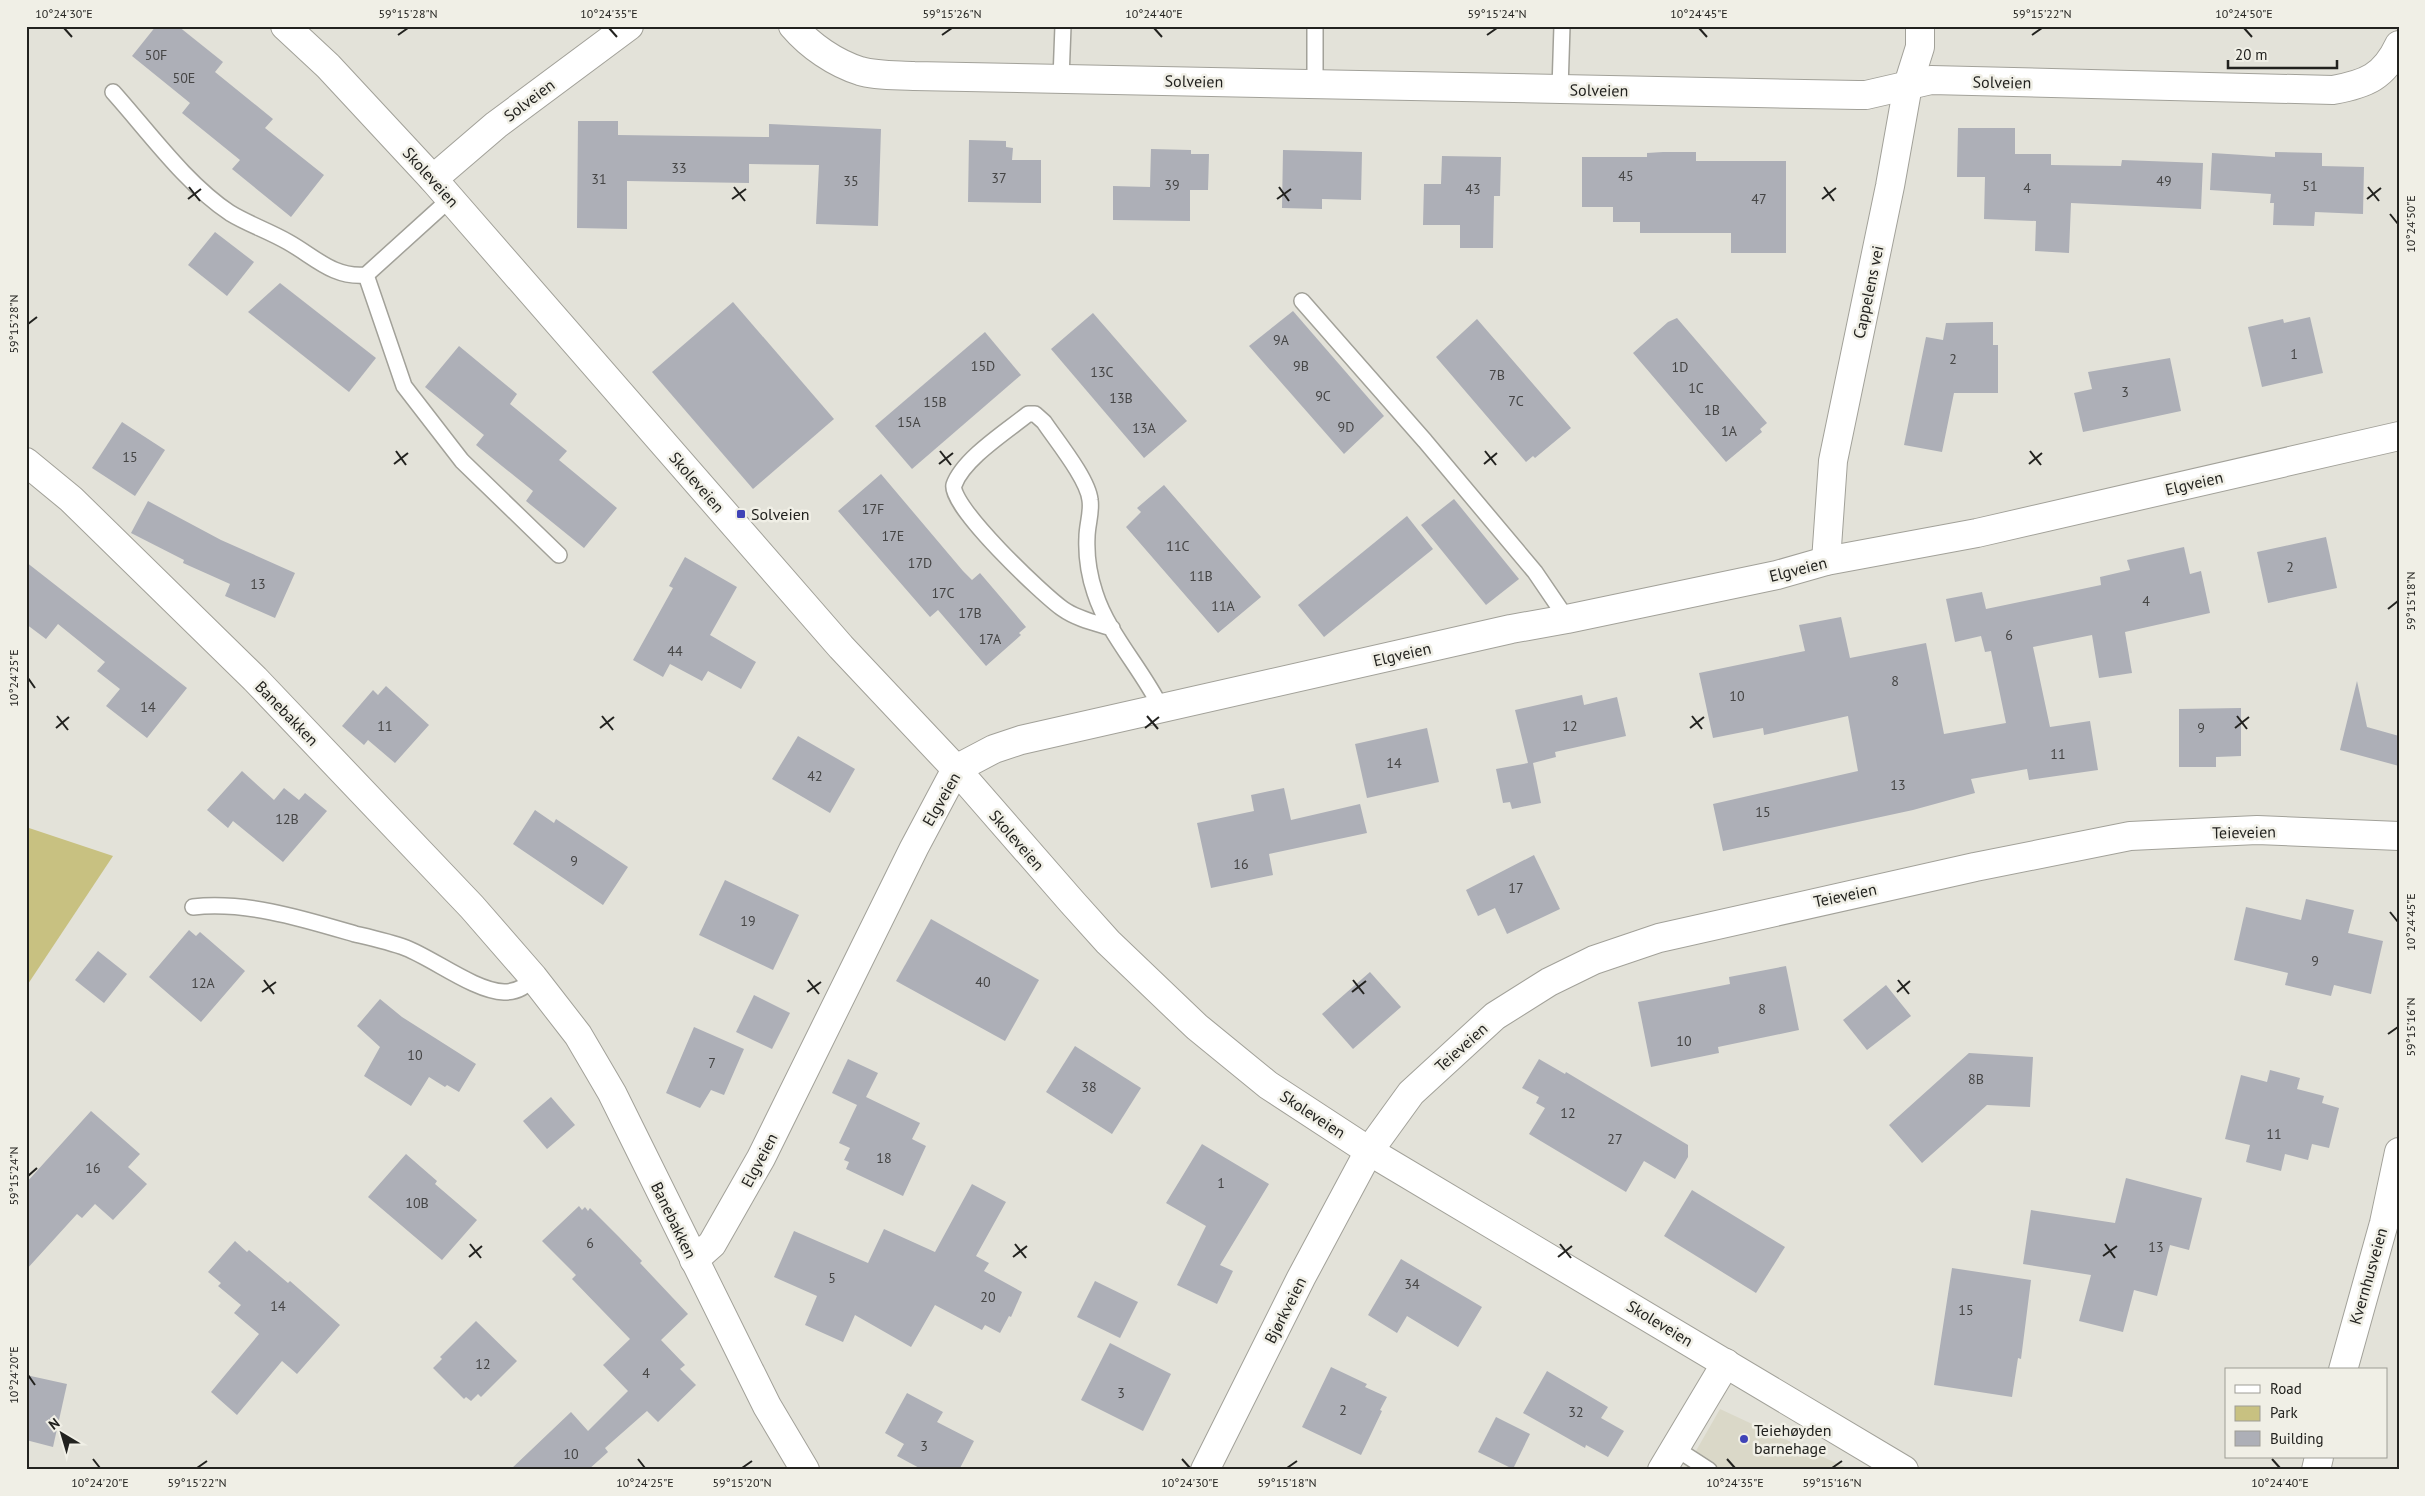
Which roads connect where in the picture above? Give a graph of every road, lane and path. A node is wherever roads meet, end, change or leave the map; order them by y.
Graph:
1 (285, 26) edge
2 (629, 26) edge
3 (793, 26) edge
4 (1063, 26) edge
5 (1315, 26) edge
6 (1562, 26) edge
7 (1920, 26) edge
8 (2399, 45) edge
9 (1061, 79) junction
10 (1315, 83) junction
11 (1908, 85) junction
12 (1560, 89) junction
13 (114, 92) dead end
14 (442, 189) junction
15 (366, 275) junction
16 (1302, 301) dead end
17 (2399, 436) edge
18 (26, 462) edge
19 (559, 555) dead end
20 (1826, 561) junction
21 (1567, 619) junction
22 (1112, 628) junction
23 (1161, 708) junction
24 (956, 769) junction
25 (2399, 836) edge
26 (194, 907) dead end
27 (533, 978) junction
28 (1369, 1152) junction
29 (2399, 1152) edge
30 (2391, 1226) edge
31 (694, 1260) junction
32 (1726, 1363) junction
33 (2344, 1368) edge
34 (1669, 1459) edge
35 (805, 1470) edge
36 (1205, 1470) edge
37 (1709, 1470) edge
38 (1904, 1470) edge

1 - 14 street, Skoleveien
2 - 14 street, Solveien
3 - 9 street, Solveien
4 - 9 lane
5 - 10 lane
6 - 12 lane
7 - 11 street, Cappelens vei
8 - 11 street, Solveien
9 - 10 street, Solveien
10 - 12 street, Solveien
11 - 12 street, Solveien
11 - 20 street, Cappelens vei
13 - 15 lane
14 - 15 lane
14 - 24 street, Skoleveien
15 - 19 lane
16 - 21 lane
17 - 20 street, Elgveien
18 - 27 street, Banebakken
20 - 21 street, Elgveien
21 - 23 street, Elgveien
22 - 22 lane
22 - 23 lane
23 - 24 street, Elgveien
24 - 28 street, Skoleveien
24 - 31 street, Elgveien
25 - 28 street, Teieveien
26 - 27 lane
27 - 31 street, Banebakken
28 - 32 street, Skoleveien
28 - 36 street, Bjørkveien
29 - 30 street, Kvernhusveien
30 - 33 street, Kvernhusveien
31 - 35 street, Banebakken
32 - 34 street
32 - 38 street, Skoleveien
34 - 37 lane

